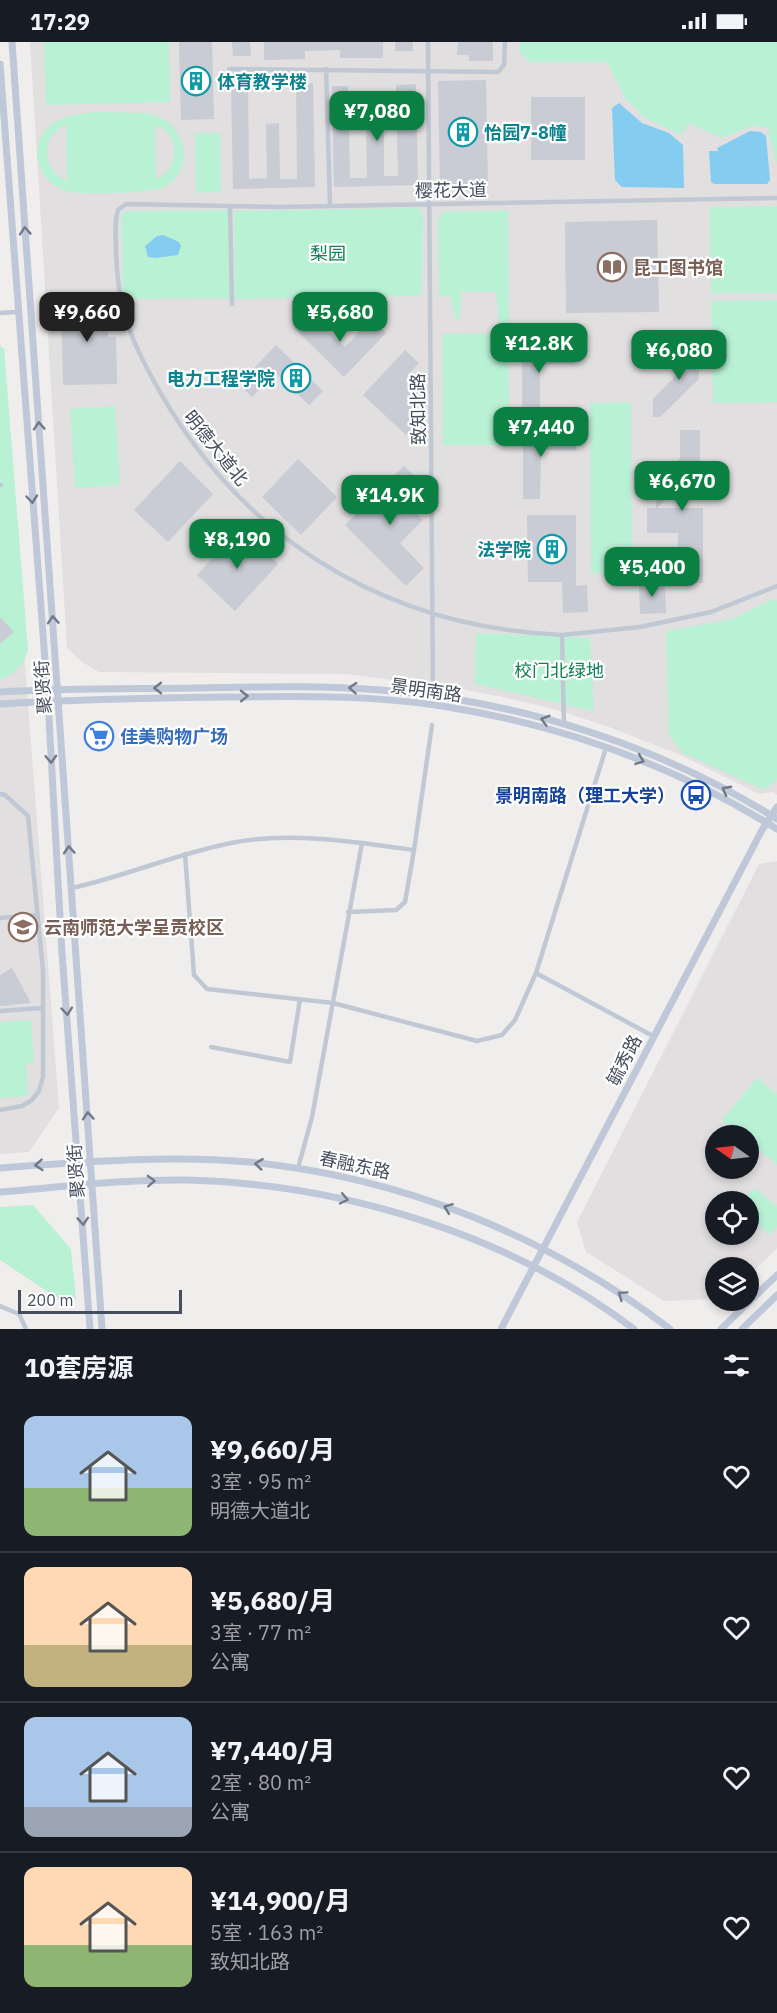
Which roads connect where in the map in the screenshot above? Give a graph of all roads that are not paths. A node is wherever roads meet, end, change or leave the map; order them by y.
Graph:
1 (12, 42) edge
2 (428, 42) edge
3 (505, 42) edge
4 (0, 64) edge
5 (229, 69) dead end
6 (326, 69) junction
7 (428, 70) junction
8 (777, 198) edge
9 (126, 204) joint
10 (429, 204) junction
11 (230, 206) junction
12 (330, 206) junction
13 (232, 304) dead end
14 (17, 312) junction
15 (0, 313) edge
16 (777, 586) edge
17 (433, 613) junction
18 (562, 634) junction
19 (58, 688) junction
20 (47, 689) junction
21 (0, 692) edge
22 (433, 696) junction
23 (48, 700) junction
24 (59, 700) junction
25 (0, 704) edge
26 (432, 705) junction
27 (432, 724) dead end
28 (564, 725) junction
29 (606, 748) junction
30 (0, 794) edge
31 (777, 807) edge
32 (774, 817) edge
33 (766, 823) junction
34 (777, 830) edge
35 (362, 843) junction
36 (414, 850) junction
37 (184, 854) junction
38 (72, 888) junction
39 (348, 912) junction
40 (38, 915) junction
41 (0, 918) edge
42 (536, 973) junction
43 (300, 999) junction
44 (333, 1003) junction
45 (42, 1008) junction
46 (0, 1011) edge
47 (653, 1036) junction
48 (212, 1047) dead end
49 (0, 1110) edge
50 (91, 1161) junction
51 (79, 1162) junction
52 (0, 1168) edge
53 (298, 1168) junction
54 (92, 1185) junction
55 (80, 1186) junction
56 (0, 1192) edge
57 (543, 1248) junction
58 (533, 1268) junction
59 (777, 1275) edge
60 (777, 1295) edge
61 (0, 1306) edge
62 (731, 1319) junction
63 (27, 1329) edge
64 (90, 1329) edge
65 (102, 1329) edge
66 (501, 1329) edge
67 (634, 1329) edge
68 (670, 1329) edge
69 (721, 1329) edge
70 (735, 1329) edge
71 (742, 1329) edge

19 -> 1 main road, 聚贤街
2 - 7 street, 致知北路
3 - 7 street
4 - 14 main road, 聚贤街
5 - 6 street
6 - 7 street
6 - 12 street
7 - 10 street, 致知北路
8 - 10 street, 樱花大道
9 - 11 street, 樱花大道
9 - 17 street, 明德大道北
10 - 12 street, 樱花大道
10 - 17 street, 致知北路
11 - 12 street, 樱花大道
11 - 13 street
14 - 15 street
14 -> 20 main road, 聚贤街
16 - 18 street, 明德大道北
17 - 18 street, 明德大道北
17 - 22 street, 致知北路
18 - 28 street
19 - 20 main road, 景明南路
22 -> 19 main road, 景明南路
19 - 24 main road, 聚贤街
20 - 21 main road, 景明南路
20 - 23 main road, 聚贤街
22 - 26 street, 致知北路
28 -> 22 main road, 景明南路
23 - 24 main road, 景明南路
23 - 25 main road, 景明南路
23 -> 51 main road, 聚贤街
24 -> 26 main road, 景明南路
38 -> 24 main road, 聚贤街
26 - 29 main road, 景明南路
27 - 36 street
32 -> 28 main road, 景明南路
29 -> 33 main road, 景明南路
29 - 42 street
30 - 40 street
31 - 32 main road, 毓秀路
32 - 33 main road, 毓秀路
33 - 34 main road, 景明南路
33 - 47 main road, 毓秀路
35 - 36 street
35 - 37 street
35 - 39 street
36 - 39 street
37 - 38 street
37 - 43 street
50 -> 38 main road, 聚贤街
39 - 44 street
40 - 41 street
40 - 45 street
42 - 44 street
42 - 47 street
43 - 44 street
43 - 48 street
44 - 53 street
45 - 46 street
45 - 49 street
47 - 57 main road, 毓秀路
50 - 51 main road, 春融东路
53 -> 50 main road, 春融东路
50 - 54 main road, 聚贤街
51 -> 52 main road, 春融东路
51 - 55 main road, 聚贤街
57 -> 53 main road, 春融东路
54 - 55 main road, 春融东路
54 -> 58 main road, 春融东路
54 - 65 main road, 聚贤街
55 - 56 main road, 春融东路
55 -> 64 main road, 聚贤街
57 - 58 main road, 毓秀路
68 -> 57 main road, 春融东路
58 - 66 main road, 毓秀路
58 - 67 main road, 春融东路
59 - 62 main road
60 - 71 main road
61 - 63 street
62 - 69 main road
62 - 70 main road

